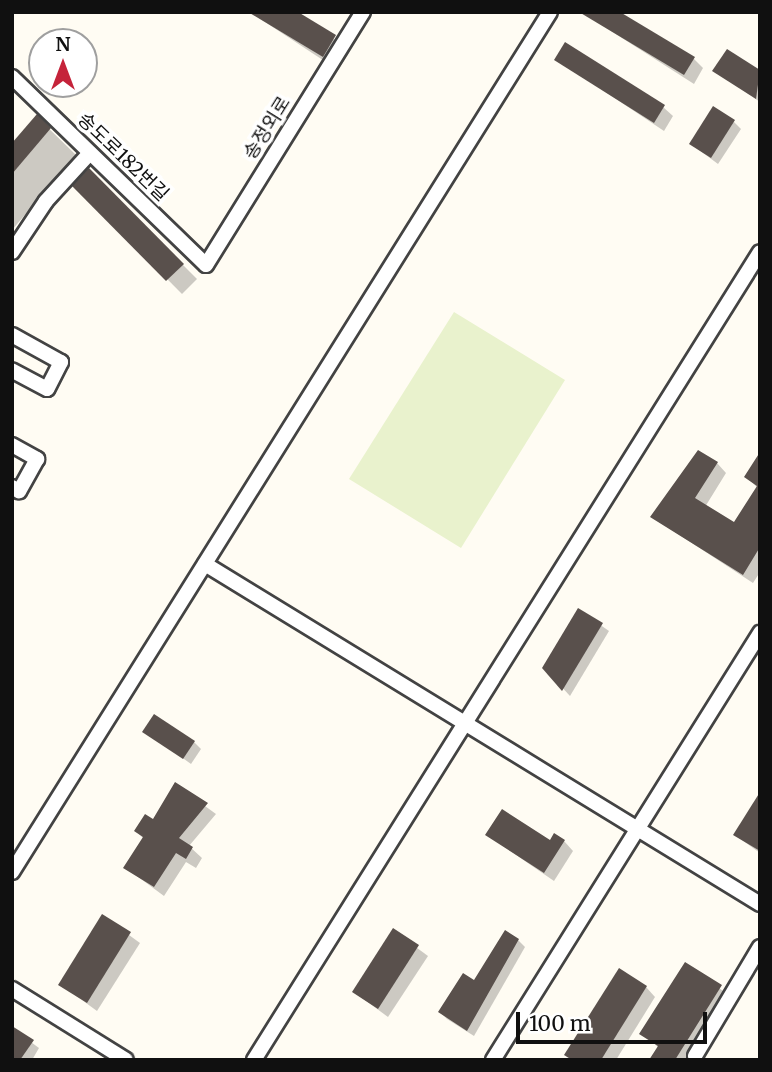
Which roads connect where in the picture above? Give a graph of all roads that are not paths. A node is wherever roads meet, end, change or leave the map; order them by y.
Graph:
1 (363, 12) edge
2 (550, 12) edge
3 (12, 77) edge
4 (90, 152) junction
5 (12, 252) edge
6 (760, 252) edge
7 (206, 265) joint
8 (12, 335) edge
9 (12, 370) edge
10 (12, 445) edge
11 (12, 487) edge
12 (205, 564) junction
13 (760, 633) edge
14 (464, 721) junction
15 (637, 828) junction
16 (12, 872) edge
17 (760, 904) edge
18 (760, 947) edge
19 (12, 989) edge
20 (695, 1056) dead end
21 (126, 1060) edge
22 (254, 1060) edge
23 (493, 1060) edge

1 - 7 street, 송정외로
2 - 12 street
3 - 4 street, 송도로182번길
4 - 5 street
4 - 7 street, 송도로182번길
6 - 14 street
8 - 9 street
10 - 11 street
12 - 14 street
12 - 16 street
13 - 15 street
14 - 15 street
14 - 22 street
15 - 17 street
15 - 23 street
18 - 20 street
19 - 21 street

